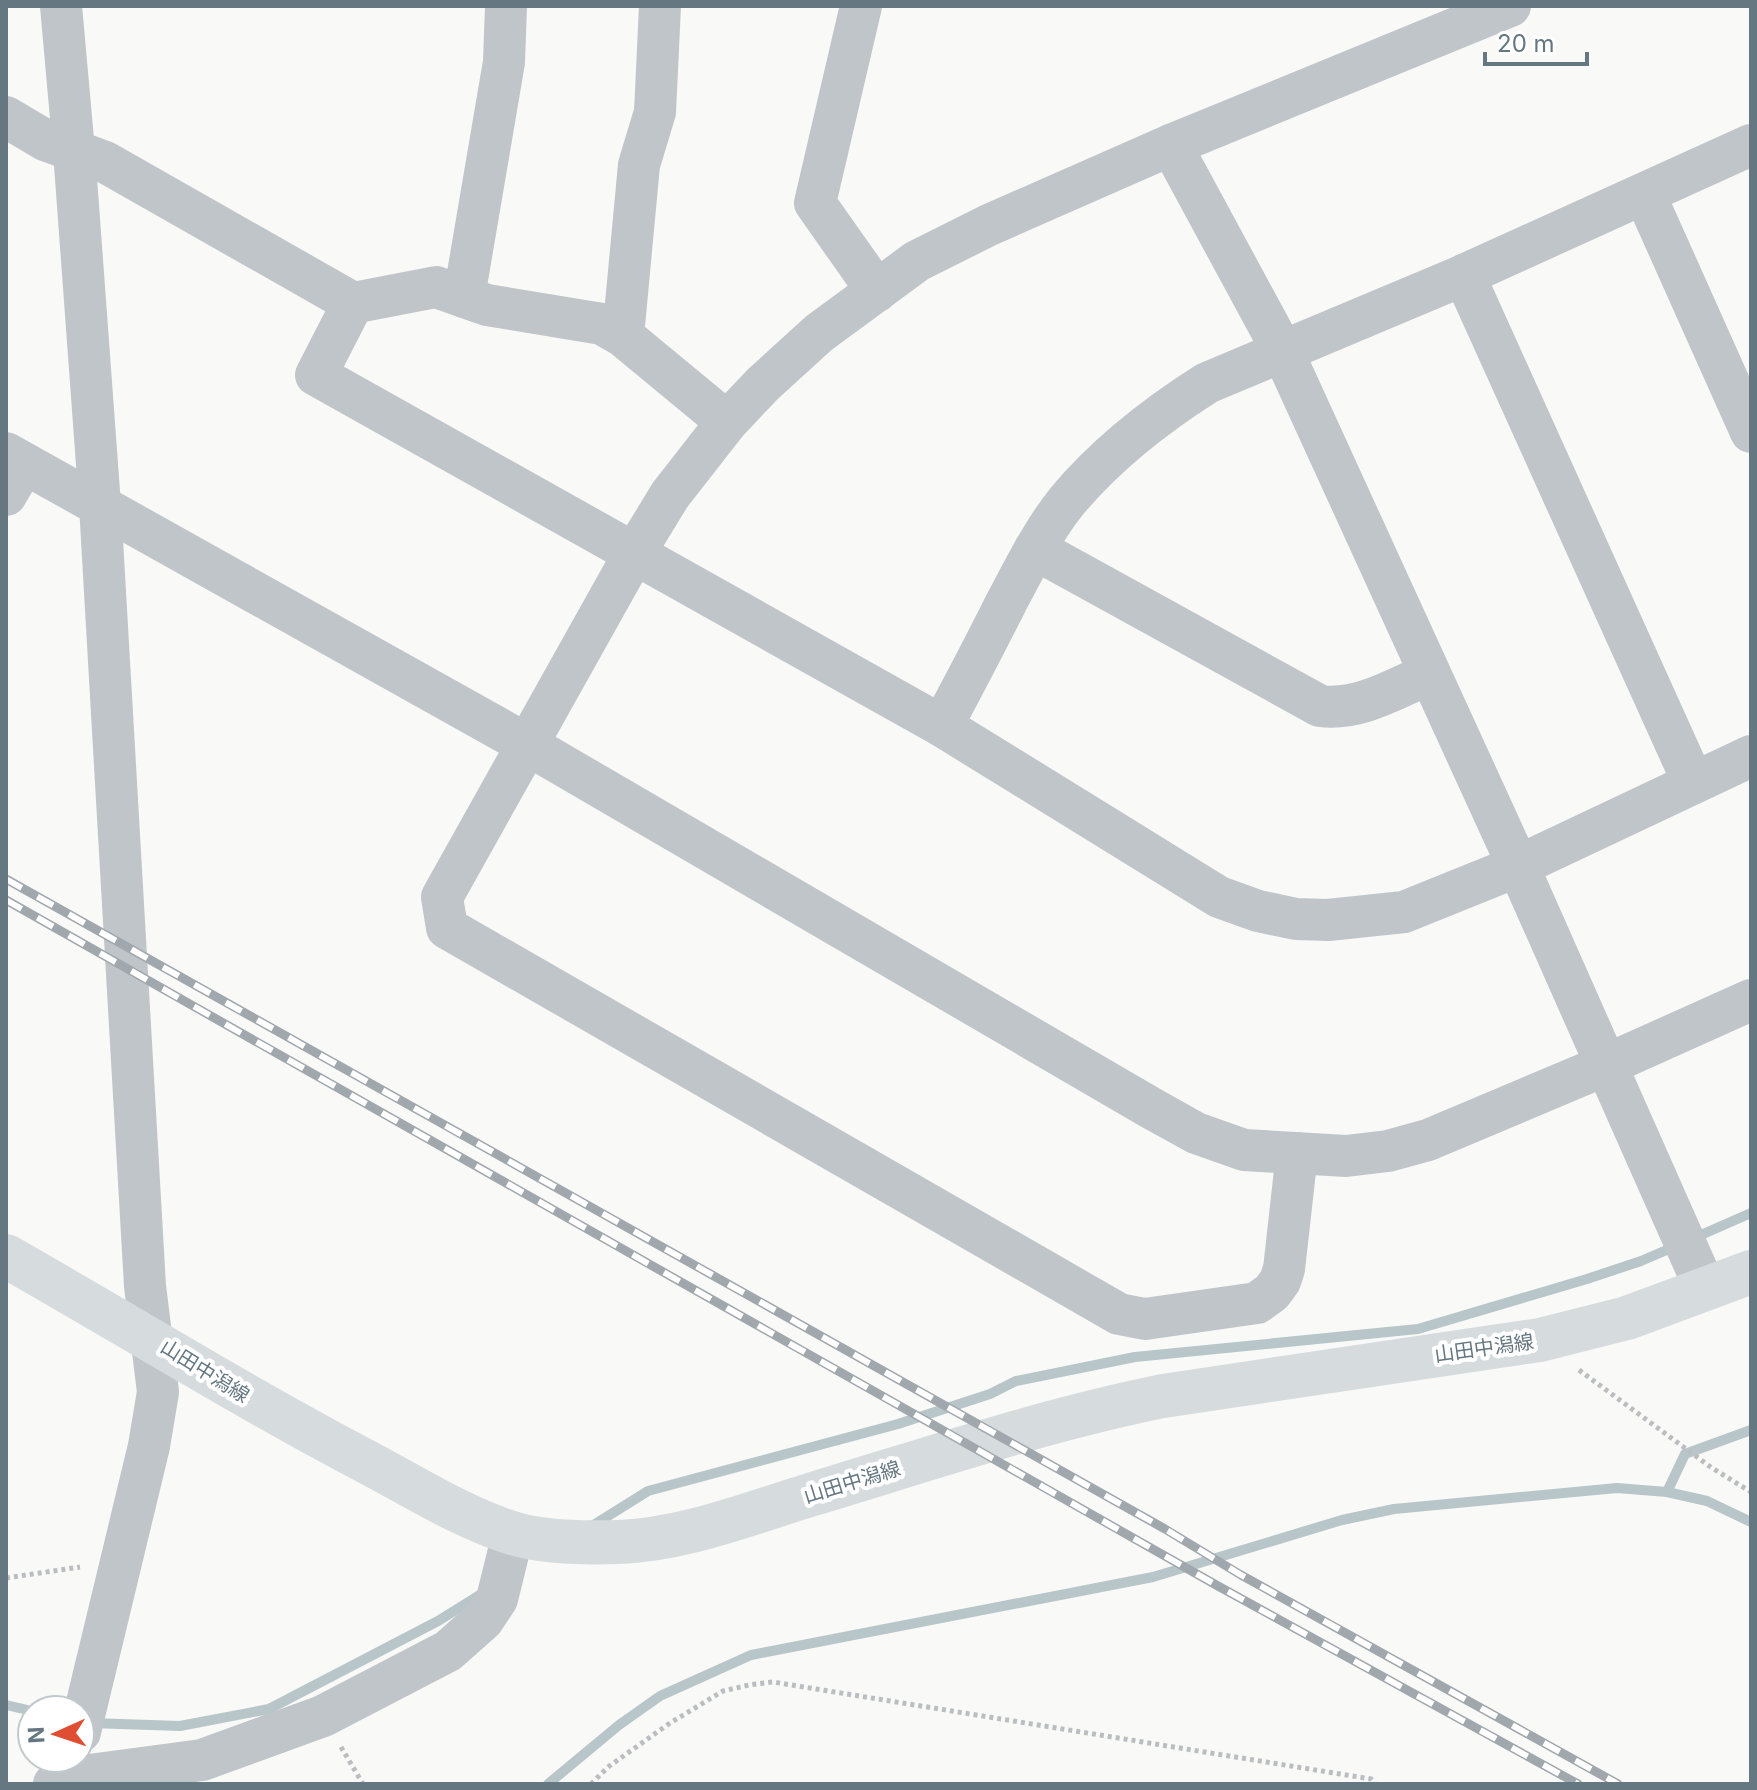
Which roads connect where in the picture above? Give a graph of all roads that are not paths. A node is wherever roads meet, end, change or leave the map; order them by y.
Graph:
1 (61, 6) edge
2 (506, 6) edge
3 (660, 6) edge
4 (861, 6) edge
5 (1510, 6) edge
6 (6, 117) edge
7 (1171, 145) junction
8 (1751, 145) edge
9 (74, 151) junction
10 (1645, 195) junction
11 (1464, 275) junction
12 (877, 291) junction
13 (464, 297) junction
14 (353, 303) junction
15 (623, 336) junction
16 (1282, 350) junction
17 (727, 422) junction
18 (1751, 432) edge
19 (12, 471) edge
20 (100, 505) junction
21 (1035, 549) junction
22 (634, 554) junction
23 (1429, 674) junction
24 (942, 726) junction
25 (528, 745) junction
26 (1751, 756) edge
27 (1693, 782) junction
28 (1518, 866) junction
29 (1751, 1000) edge
30 (1606, 1065) junction
31 (1297, 1153) junction
32 (6, 1256) edge
33 (1751, 1272) edge
34 (1705, 1288) junction
35 (153, 1339) junction
36 (513, 1534) junction
37 (89, 1694) edge
38 (96, 1770) edge

1 - 9 street
2 - 13 street
3 - 15 street
4 - 12 street
5 - 7 street
6 - 9 street
7 - 12 street
7 - 16 street
8 - 10 street
9 - 14 street
9 - 20 street
10 - 11 street
10 - 18 street
11 - 16 street
11 - 27 street
12 - 17 street
13 - 14 street
13 - 15 street
14 - 22 street
15 - 17 street
16 - 21 street
16 - 23 street
17 - 22 street
19 - 20 street
20 - 25 street
20 - 35 street
21 - 23 street
21 - 24 street
22 - 24 street
22 - 25 street
23 - 28 street
24 - 28 street
25 - 31 street
25 - 31 street
26 - 27 street
27 - 28 street
28 - 30 street
29 - 30 street
30 - 31 street
30 - 34 street
32 - 35 main road, 山田中潟線
33 - 34 main road, 山田中潟線
34 - 36 main road, 山田中潟線
35 - 36 main road, 山田中潟線
35 - 37 street
36 - 38 street

